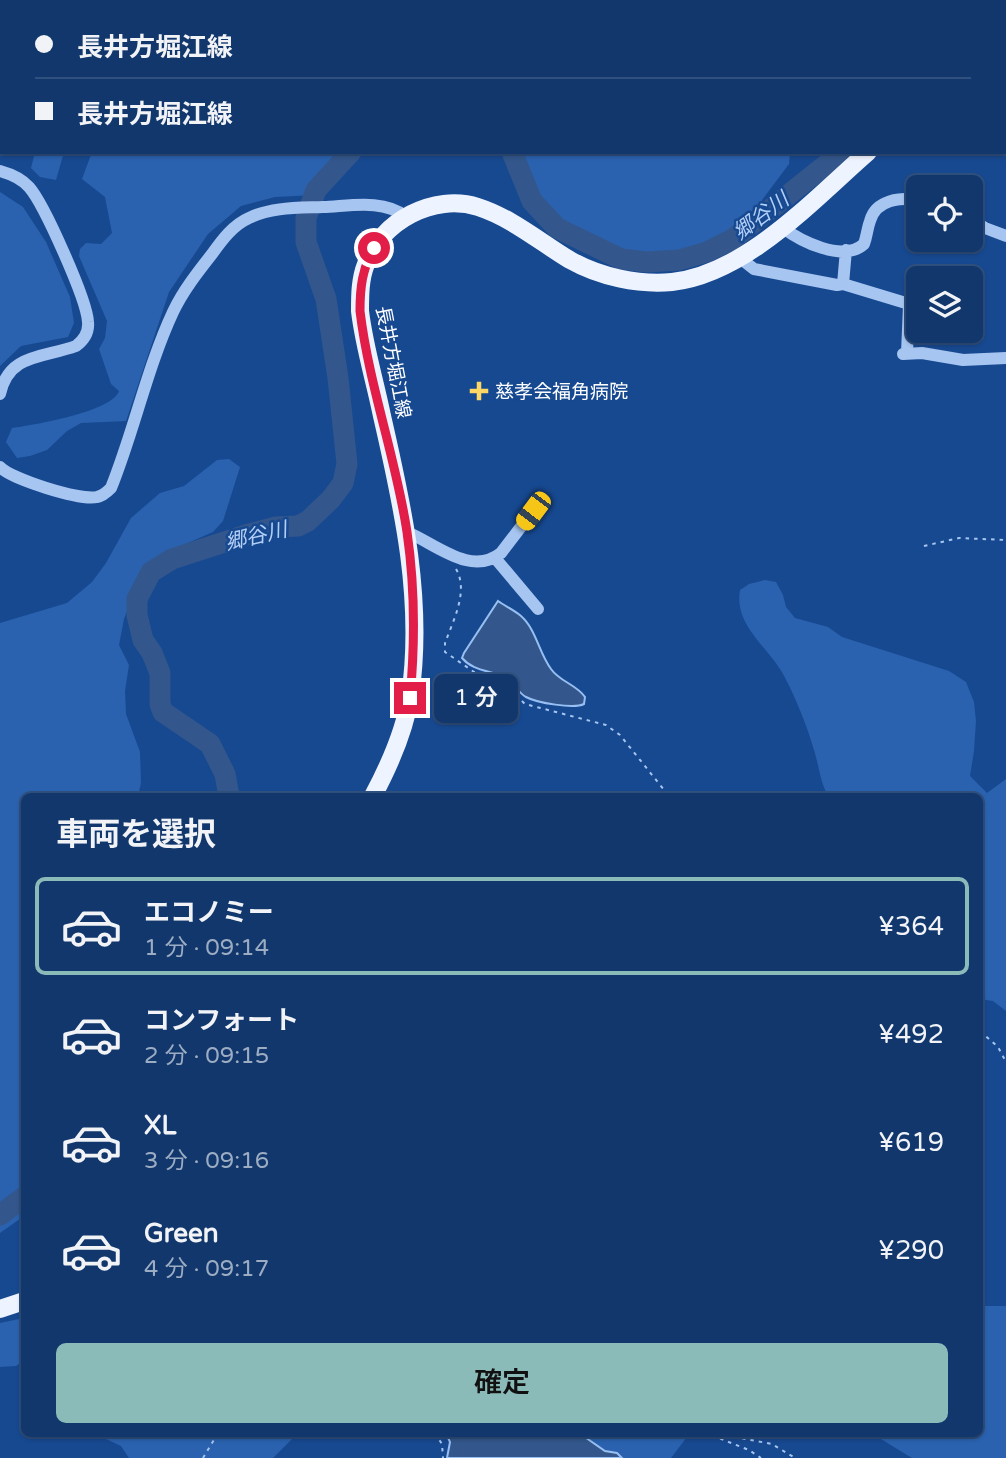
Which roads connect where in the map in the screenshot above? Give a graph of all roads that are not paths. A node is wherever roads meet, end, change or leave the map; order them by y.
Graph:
1 (866, 154) edge
2 (0, 171) edge
3 (906, 200) edge
4 (405, 216) junction
5 (782, 226) junction
6 (983, 227) edge
7 (1006, 236) edge
8 (846, 250) junction
9 (740, 258) junction
10 (843, 284) junction
11 (906, 304) edge
12 (907, 343) edge
13 (1006, 358) edge
14 (0, 394) edge
15 (0, 467) edge
16 (533, 511) dead end
17 (407, 532) junction
18 (495, 558) junction
19 (538, 609) dead end
20 (374, 793) edge
21 (21, 1302) edge
22 (0, 1309) edge

1 - 5 main road, 長井方堀江線
2 - 14 street
3 - 8 street
4 - 9 main road, 長井方堀江線
4 - 15 street
4 - 17 main road, 長井方堀江線
5 - 8 street
5 - 9 main road, 長井方堀江線
6 - 7 street
8 - 10 street
9 - 10 street
10 - 11 street
12 - 13 street
16 - 18 street
17 - 18 street
17 - 20 main road, 長井方堀江線
18 - 19 street
21 - 22 main road

